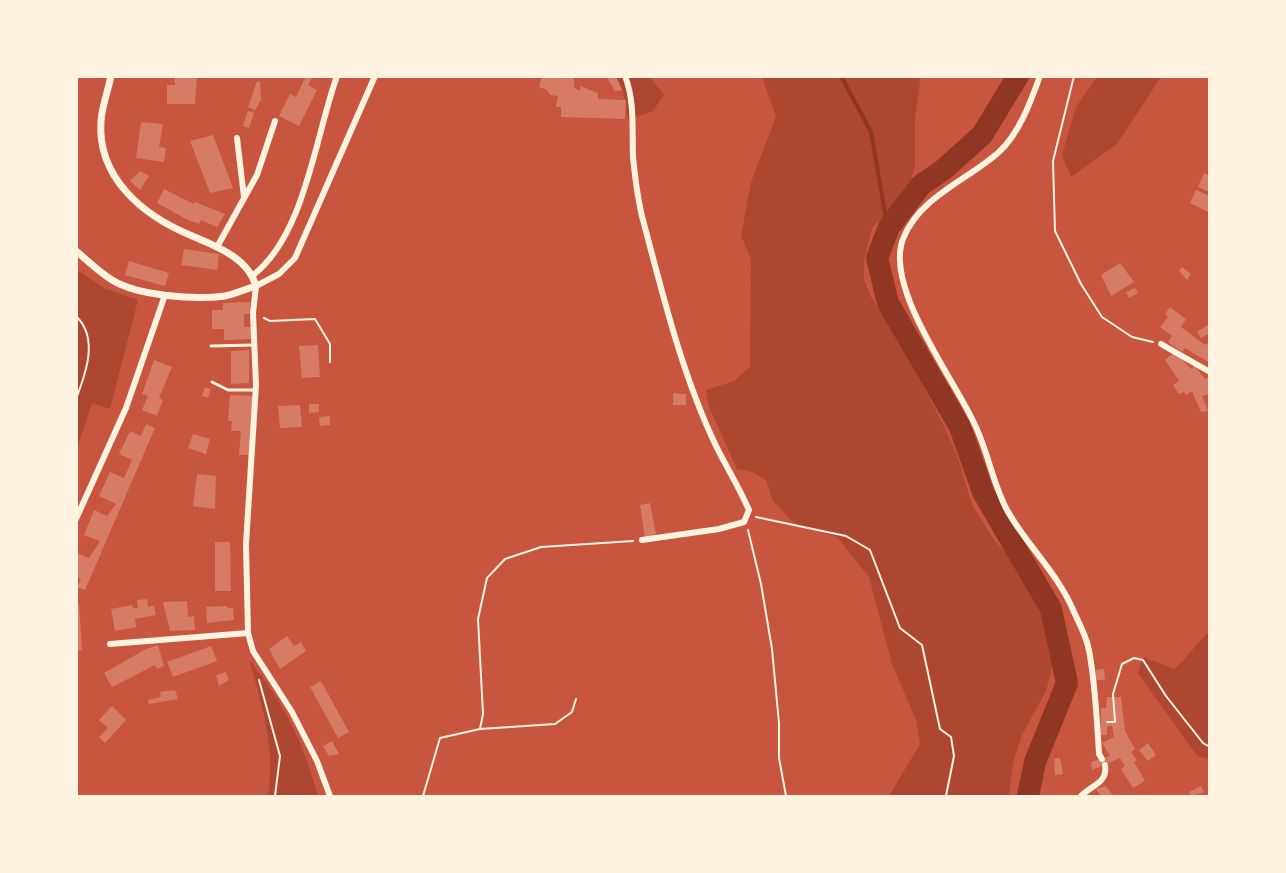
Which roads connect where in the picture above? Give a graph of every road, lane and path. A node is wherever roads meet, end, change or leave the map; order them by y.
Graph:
1 (111, 76) edge
2 (337, 76) edge
3 (375, 76) edge
4 (625, 76) edge
5 (1040, 76) edge
6 (1074, 76) edge
7 (275, 121) dead end
8 (237, 138) dead end
9 (244, 199) junction
10 (218, 247) junction
11 (76, 251) edge
12 (252, 276) junction
13 (256, 286) junction
14 (165, 295) junction
15 (253, 313) junction
16 (76, 316) edge
17 (1161, 344) joint
18 (211, 345) dead end
19 (254, 345) junction
20 (330, 362) dead end
21 (1209, 372) edge
22 (212, 382) dead end
23 (256, 390) junction
24 (76, 399) edge
25 (76, 519) edge
26 (746, 519) junction
27 (642, 540) joint
28 (248, 633) junction
29 (110, 644) dead end
30 (257, 670) dead end
31 (576, 699) dead end
32 (1095, 722) junction
33 (480, 729) junction
34 (1209, 747) edge
35 (275, 796) edge
36 (330, 796) edge
37 (423, 796) edge
38 (786, 796) edge
39 (946, 796) edge
40 (1081, 796) edge

1 - 10 street
2 - 12 street
3 - 13 street
4 - 26 street
5 - 32 street
6 - 17 path
7 - 9 street
8 - 9 street
9 - 10 street
10 - 12 street
11 - 14 street
12 - 13 street
13 - 14 street
13 - 15 street
14 - 25 street
15 - 19 street
15 - 20 path
16 - 24 path
17 - 21 street
18 - 19 lane
19 - 23 street
22 - 23 lane
23 - 28 street
26 - 27 street
26 - 38 path
26 - 39 path
27 - 33 path
28 - 29 street
28 - 36 street
30 - 35 path
31 - 33 path
32 - 34 path
32 - 40 street
33 - 37 path

